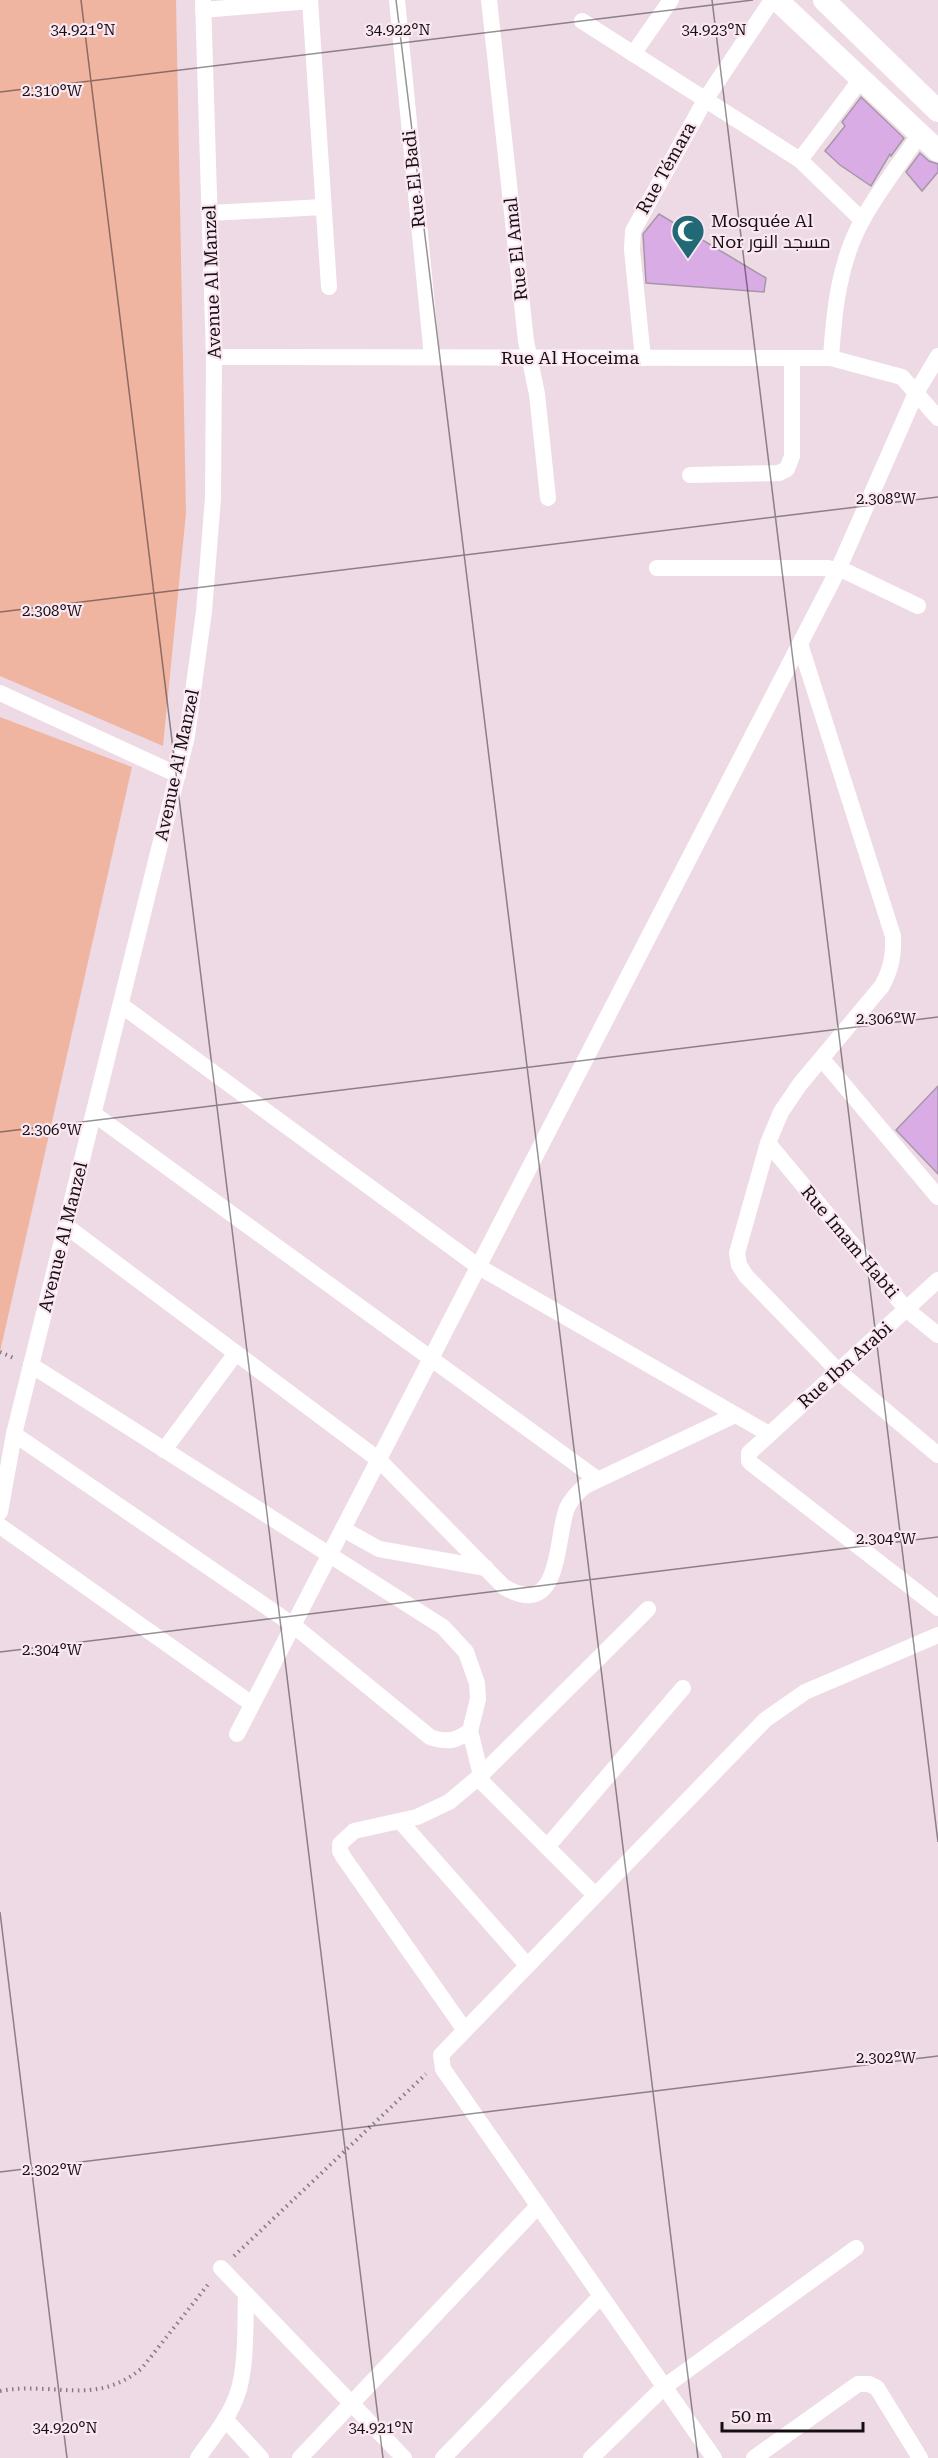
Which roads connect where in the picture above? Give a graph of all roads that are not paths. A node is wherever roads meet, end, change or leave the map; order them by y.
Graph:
1 (310, 0) edge
2 (397, 0) edge
3 (489, 0) edge
4 (671, 0) edge
5 (772, 0) edge
6 (777, 0) edge
7 (824, 0) edge
8 (203, 5) edge
9 (582, 21) dead end
10 (633, 54) junction
11 (861, 79) junction
12 (705, 100) junction
13 (938, 111) edge
14 (920, 134) junction
15 (938, 151) edge
16 (800, 160) junction
17 (323, 207) junction
18 (210, 213) junction
19 (862, 220) junction
20 (329, 288) dead end
21 (938, 356) edge
22 (214, 357) junction
23 (432, 357) junction
24 (530, 358) junction
25 (643, 358) junction
26 (792, 358) junction
27 (831, 358) junction
28 (916, 393) junction
29 (938, 418) edge
30 (690, 476) dead end
31 (548, 498) dead end
32 (657, 568) dead end
33 (838, 570) junction
34 (918, 606) dead end
35 (800, 644) junction
36 (0, 693) edge
37 (178, 775) junction
38 (121, 1005) junction
39 (822, 1059) junction
40 (94, 1114) junction
41 (768, 1143) junction
42 (938, 1197) edge
43 (66, 1226) junction
44 (479, 1267) junction
45 (938, 1280) edge
46 (906, 1309) junction
47 (938, 1335) edge
48 (237, 1353) junction
49 (432, 1359) junction
50 (31, 1365) junction
51 (838, 1371) junction
52 (735, 1415) junction
53 (14, 1434) junction
54 (769, 1434) junction
55 (164, 1450) junction
56 (938, 1455) edge
57 (379, 1460) junction
58 (597, 1479) junction
59 (0, 1512) edge
60 (0, 1526) edge
61 (343, 1529) junction
62 (330, 1556) junction
63 (486, 1568) junction
64 (938, 1608) edge
65 (648, 1609) dead end
66 (293, 1625) junction
67 (935, 1640) edge
68 (683, 1688) dead end
69 (252, 1704) junction
70 (470, 1731) junction
71 (237, 1734) dead end
72 (480, 1776) junction
73 (400, 1821) junction
74 (547, 1847) junction
75 (595, 1895) junction
76 (526, 1965) junction
77 (464, 2029) junction
78 (538, 2206) junction
79 (856, 2248) dead end
80 (221, 2268) dead end
81 (246, 2294) junction
82 (601, 2296) junction
83 (664, 2387) junction
84 (352, 2402) junction
85 (225, 2419) junction
86 (198, 2458) edge
87 (261, 2458) edge
88 (300, 2458) edge
89 (404, 2458) edge
90 (443, 2458) edge
91 (591, 2458) edge
92 (714, 2458) edge
93 (754, 2458) edge
94 (920, 2458) edge

1 - 8 street
1 - 17 street
2 - 23 street, Rue El Badi
3 - 24 street, Rue El Amal
4 - 10 street
5 - 12 street, Rue Témara
6 - 11 main road
7 - 13 main road
8 - 18 street, Avenue Al Manzel
9 - 10 street
10 - 12 street
11 - 14 main road
11 - 16 street
12 - 16 street
12 - 25 street, Rue Témara
14 - 15 main road
14 - 19 street
16 - 19 street
17 - 18 street
17 - 20 street
18 - 22 street, Avenue Al Manzel
19 - 27 street
21 - 28 street
22 - 23 street, Rue Al Hoceima
22 - 37 street, Avenue Al Manzel
23 - 24 street, Rue Al Hoceima
24 - 25 street, Rue Al Hoceima
24 - 31 street, Rue El Amal
25 - 26 street, Rue Al Hoceima
26 - 27 street, Rue Al Hoceima
26 - 30 street
27 - 28 street, Rue Al Hoceima
28 - 29 street, Rue Al Hoceima
28 - 33 street
32 - 33 street
33 - 34 street
33 - 35 street
35 - 39 street
35 - 44 street
36 - 37 street
37 - 38 street, Avenue Al Manzel
38 - 40 street, Avenue Al Manzel
38 - 44 street
39 - 41 street
39 - 42 street
40 - 43 street, Avenue Al Manzel
40 - 49 street
41 - 46 street, Rue Imam Habti
41 - 51 street
43 - 48 street
43 - 50 street, Avenue Al Manzel
44 - 49 street
44 - 52 street
45 - 46 street, Rue Ibn Arabi
46 - 47 street, Rue Imam Habti
46 - 51 street, Rue Ibn Arabi
48 - 55 street
48 - 57 street
49 - 57 street
49 - 58 street
50 - 53 street, Avenue Al Manzel
50 - 55 street
51 - 54 street, Rue Ibn Arabi
51 - 56 street
52 - 54 street
52 - 58 street
53 - 59 street, Avenue Al Manzel
53 - 66 street
54 - 64 street, Rue Ibn Arabi
55 - 62 street
57 - 61 street
57 - 63 street
58 - 63 street
60 - 69 street
61 - 62 street
61 - 63 street
62 - 66 street
62 - 70 street
65 - 72 street
66 - 69 street
66 - 70 street
67 - 75 street
68 - 74 street
69 - 71 street
70 - 72 street
72 - 73 street
72 - 74 street
73 - 76 street
73 - 77 street
74 - 75 street
75 - 76 street
76 - 77 street
77 - 78 street
78 - 82 street
78 - 84 street
79 - 83 street
80 - 81 street
81 - 84 street
81 - 85 street
82 - 83 street
82 - 90 street
83 - 91 street
83 - 92 street
84 - 88 street
84 - 89 street
85 - 86 street
85 - 87 street
93 - 94 street

